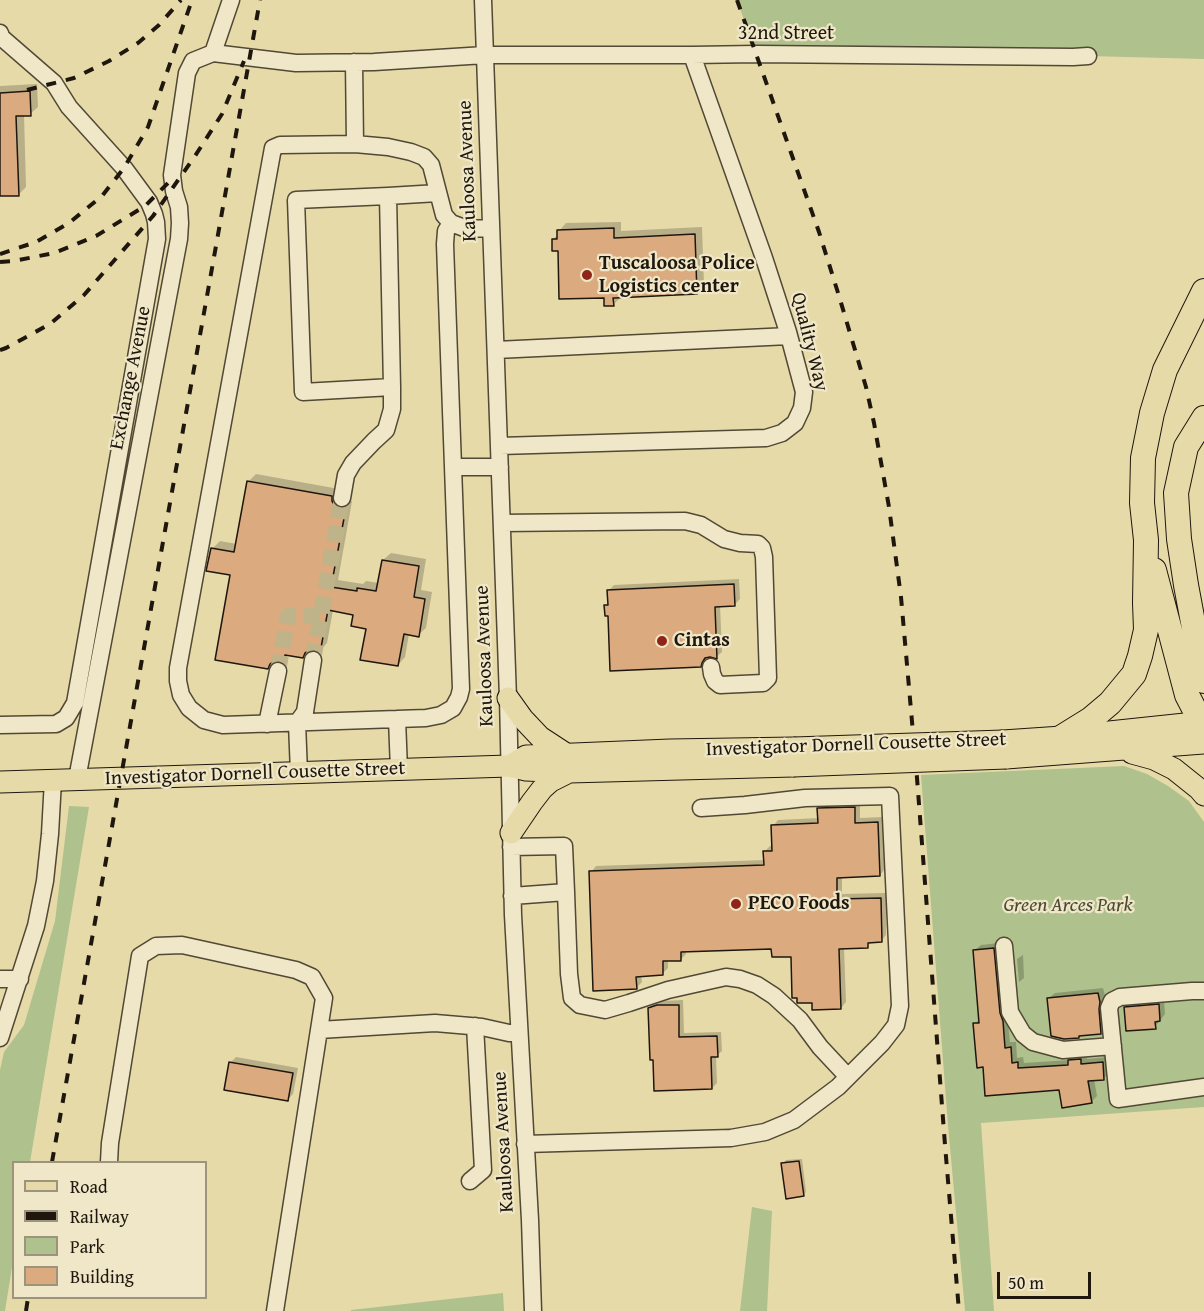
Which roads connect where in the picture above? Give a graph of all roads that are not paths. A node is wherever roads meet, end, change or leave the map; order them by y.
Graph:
1 (231, 0) edge
2 (483, 0) edge
3 (0, 36) edge
4 (213, 53) junction
5 (485, 55) junction
6 (692, 55) junction
7 (1088, 56) dead end
8 (354, 62) junction
9 (355, 144) junction
10 (438, 193) junction
11 (388, 196) junction
12 (451, 223) junction
13 (491, 228) junction
14 (1204, 291) edge
15 (789, 336) junction
16 (496, 350) junction
17 (392, 387) junction
18 (1204, 418) edge
19 (500, 446) junction
20 (453, 467) junction
21 (500, 467) junction
22 (342, 498) tunnel mouth
23 (502, 523) junction
24 (1146, 540) junction
25 (1200, 640) edge
26 (313, 660) tunnel mouth
27 (711, 667) dead end
28 (278, 671) tunnel mouth
29 (1204, 681) edge
30 (508, 698) junction
31 (398, 720) junction
32 (297, 723) junction
33 (267, 724) junction
34 (0, 725) edge
35 (1204, 726) edge
36 (1062, 737) junction
37 (1004, 749) junction
38 (1120, 750) junction
39 (567, 763) junction
40 (509, 766) junction
41 (399, 770) junction
42 (299, 772) junction
43 (77, 779) junction
44 (53, 780) junction
45 (0, 782) edge
46 (1204, 795) edge
47 (701, 808) dead end
48 (511, 840) junction
49 (566, 892) junction
50 (512, 896) junction
51 (1004, 946) dead end
52 (0, 979) edge
53 (20, 979) junction
54 (1204, 991) edge
55 (475, 1026) junction
56 (319, 1030) junction
57 (519, 1033) junction
58 (0, 1038) edge
59 (1113, 1046) junction
60 (848, 1077) junction
61 (1204, 1087) edge
62 (525, 1144) junction
63 (109, 1161) edge
64 (470, 1181) dead end
65 (275, 1311) edge
66 (533, 1311) edge

1 - 4 street
2 - 5 street, Kauloosa Avenue
3 - 34 street
4 - 8 street, 32nd Street
4 - 43 street, Exchange Avenue
5 - 6 street, 32nd Street
5 - 8 street, 32nd Street
5 - 13 street, Kauloosa Avenue
6 - 7 street, 32nd Street
6 - 15 street, Quality Way
8 - 9 street
9 - 10 street
9 - 33 street
10 - 11 street
10 - 12 street
11 - 17 street
11 - 17 street
12 - 13 street
12 - 20 street
13 - 16 street, Kauloosa Avenue
14 - 24 highway
15 - 16 street
15 - 19 street, Quality Way
16 - 19 street, Kauloosa Avenue
17 - 22 street
18 - 25 highway
19 - 21 street, Kauloosa Avenue
20 - 21 street
20 - 31 street
21 - 23 street, Kauloosa Avenue
23 - 27 street
23 - 30 street, Kauloosa Avenue
24 - 35 highway
24 - 36 highway
25 - 29 highway
26 - 32 street
28 - 33 street
30 - 39 main road
30 - 40 street, Kauloosa Avenue
31 - 32 street
31 - 41 street
32 - 33 street
32 - 42 street
35 - 36 main road, Investigator Dornell Cousette Street
35 - 38 main road, Investigator Dornell Cousette Street
36 - 37 main road, Investigator Dornell Cousette Street
37 - 38 main road, Investigator Dornell Cousette Street
37 - 39 main road, Investigator Dornell Cousette Street, bridge
38 - 46 main road
39 - 40 main road, Investigator Dornell Cousette Street
39 - 48 main road
40 - 41 main road, Investigator Dornell Cousette Street
40 - 48 street, Kauloosa Avenue
41 - 42 main road, Investigator Dornell Cousette Street
42 - 43 main road, Investigator Dornell Cousette Street
43 - 44 main road, Investigator Dornell Cousette Street
44 - 45 main road, Investigator Dornell Cousette Street
44 - 53 street
47 - 60 street
48 - 49 street
48 - 50 street, Kauloosa Avenue
49 - 50 street
49 - 60 street
50 - 57 street, Kauloosa Avenue
51 - 59 street
52 - 53 street
53 - 58 street
54 - 59 street
55 - 56 street
55 - 57 street
55 - 64 street
56 - 63 street
56 - 65 street
57 - 62 street, Kauloosa Avenue
59 - 61 street
60 - 62 street
62 - 66 street, Kauloosa Avenue

